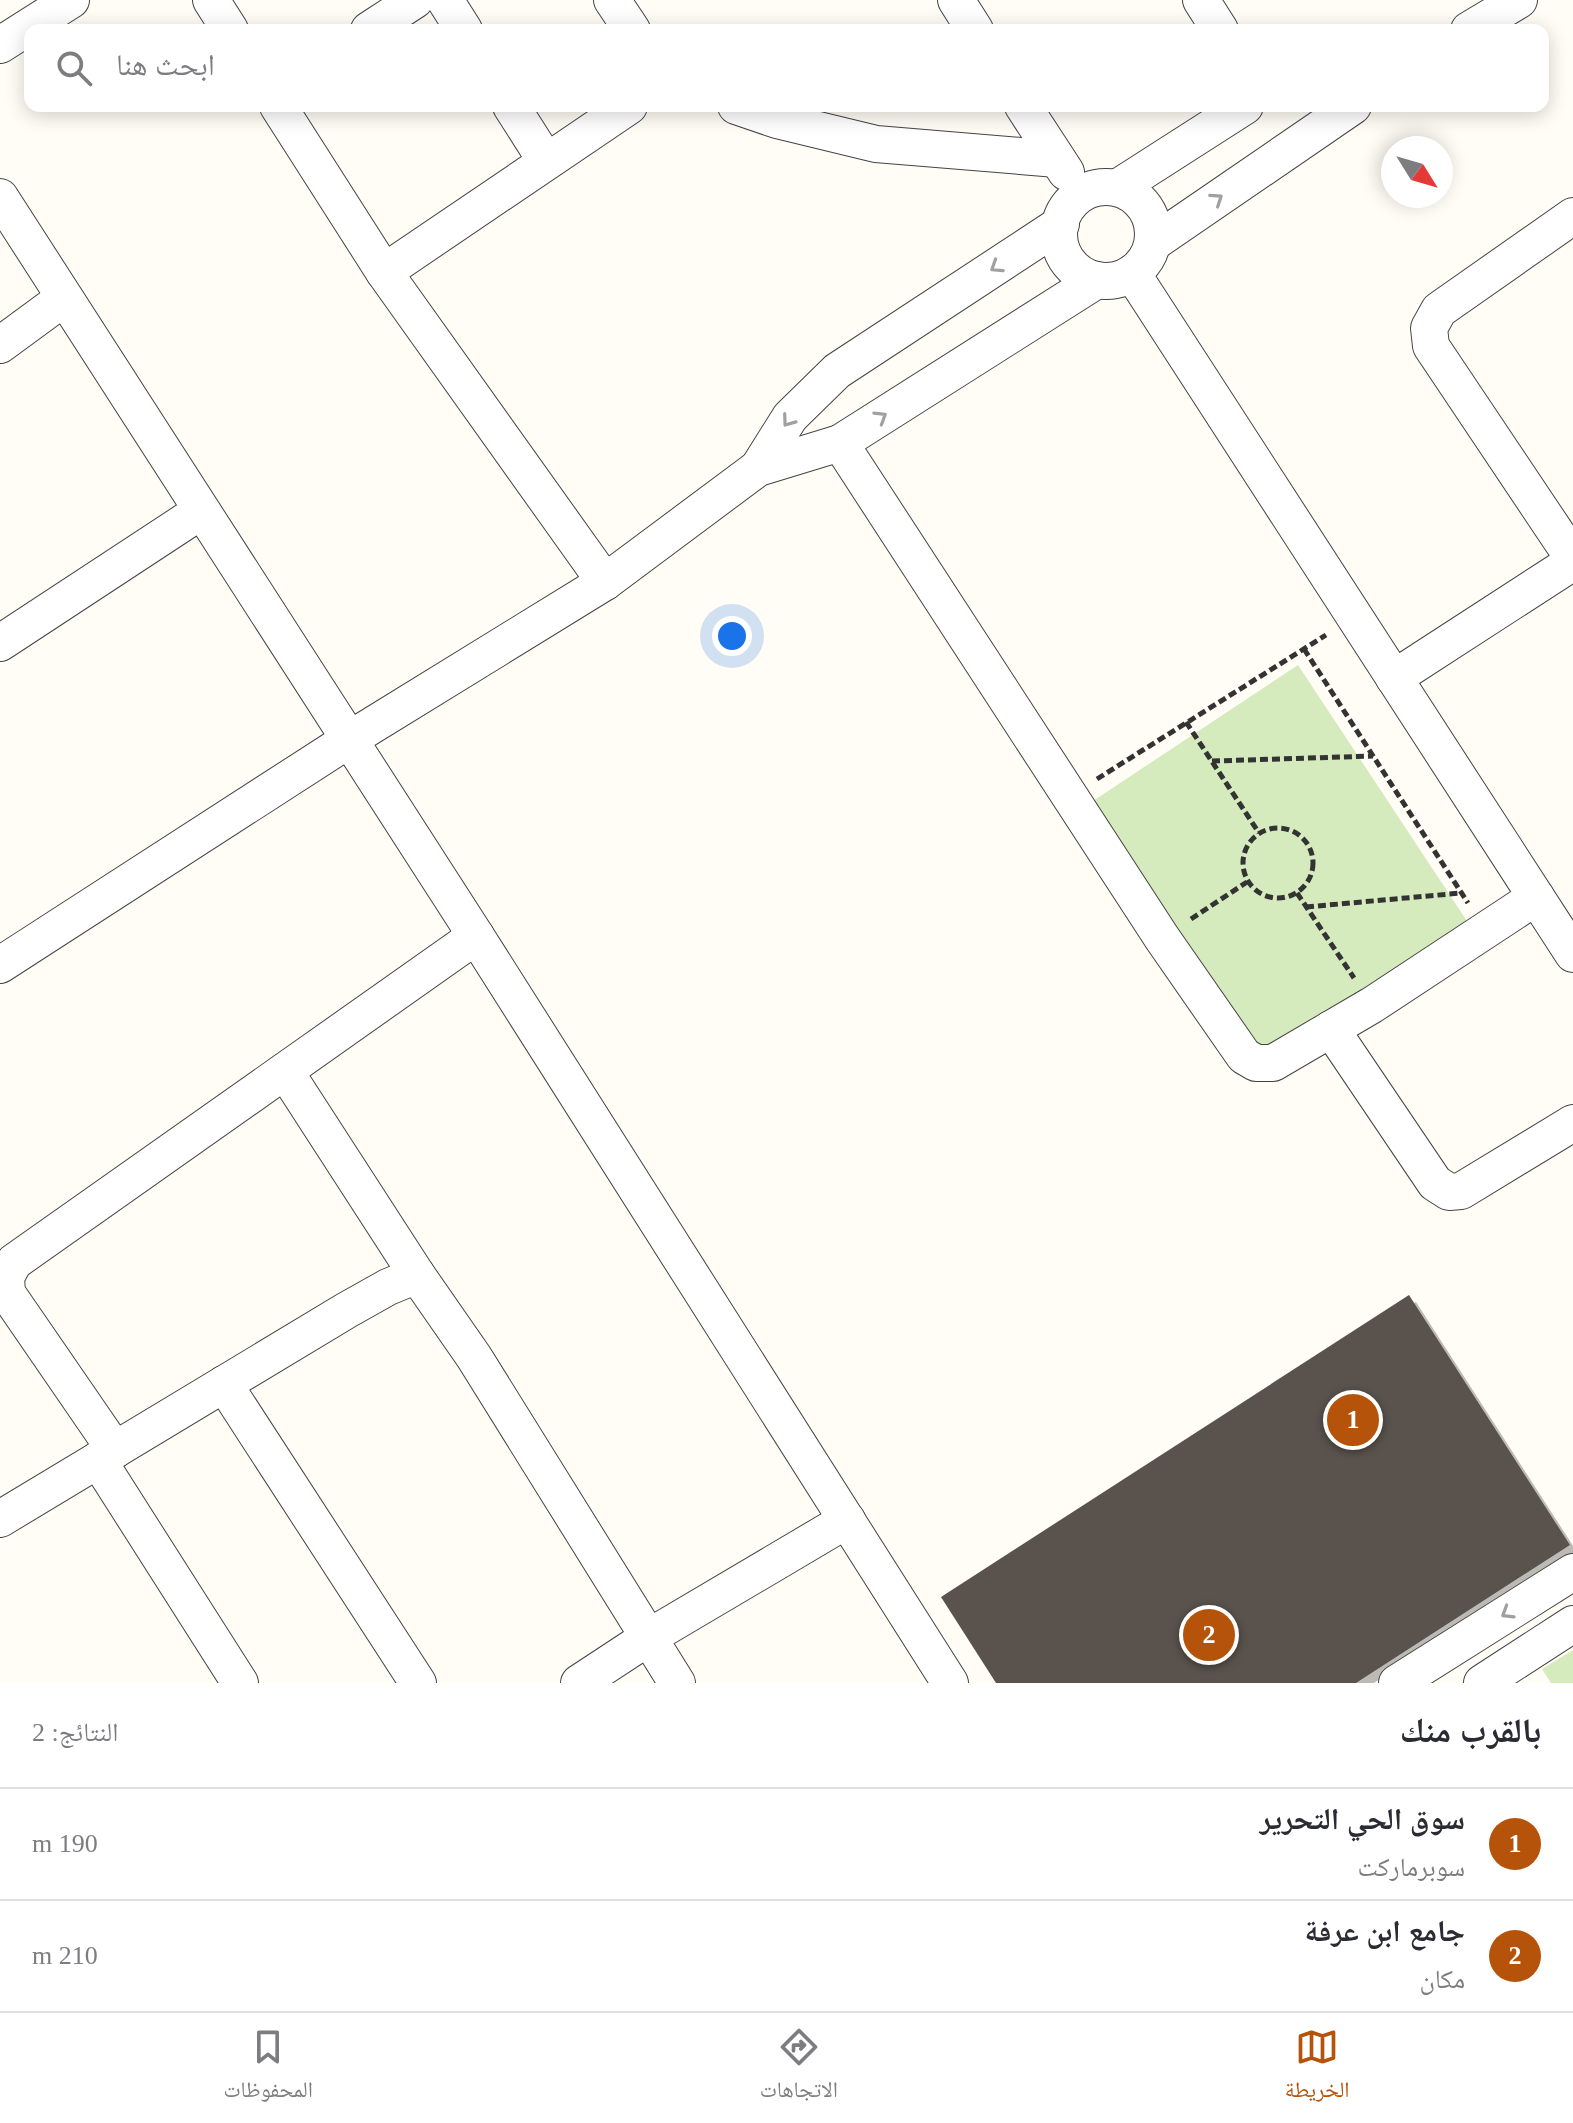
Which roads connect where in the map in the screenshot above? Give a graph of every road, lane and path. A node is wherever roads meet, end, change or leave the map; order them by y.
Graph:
1 (71, 0) edge
2 (211, 0) edge
3 (415, 0) edge
4 (445, 0) edge
5 (612, 0) edge
6 (956, 0) edge
7 (1201, 0) edge
8 (1519, 0) edge
9 (33, 24) edge
10 (226, 24) edge
11 (378, 24) edge
12 (460, 24) edge
13 (628, 24) edge
14 (971, 24) edge
15 (1216, 24) edge
16 (1479, 24) edge
17 (24, 30) edge
18 (0, 45) edge
19 (282, 112) edge
20 (515, 112) edge
21 (620, 112) edge
22 (754, 112) edge
23 (1027, 112) edge
24 (1236, 112) edge
25 (1344, 112) edge
26 (1057, 159) junction
27 (546, 161) junction
28 (1117, 188) junction
29 (1081, 194) junction
30 (0, 197) edge
31 (1061, 224) junction
32 (1570, 225) edge
33 (1153, 243) junction
34 (384, 272) junction
35 (1132, 273) junction
36 (1097, 280) junction
37 (64, 298) junction
38 (0, 345) edge
39 (840, 443) junction
40 (758, 468) junction
41 (201, 511) junction
42 (1573, 560) edge
43 (605, 582) junction
44 (1354, 616) junction
45 (0, 643) edge
46 (1304, 649) junction
47 (1394, 678) junction
48 (1186, 722) junction
49 (350, 739) junction
50 (1373, 756) junction
51 (1212, 761) junction
52 (1070, 797) junction
53 (1259, 833) junction
54 (1247, 882) junction
55 (1297, 893) junction
56 (1461, 893) junction
57 (1536, 897) junction
58 (1306, 907) junction
59 (1485, 931) junction
60 (476, 936) junction
61 (1162, 938) junction
62 (1573, 954) edge
63 (0, 965) edge
64 (1372, 1005) junction
65 (1331, 1029) junction
66 (285, 1071) junction
67 (1573, 1123) edge
68 (417, 1275) junction
69 (224, 1384) junction
70 (106, 1455) junction
71 (0, 1519) edge
72 (847, 1520) junction
73 (1573, 1572) edge
74 (1573, 1624) edge
75 (649, 1637) junction
76 (1522, 1672) edge
77 (240, 1683) edge
78 (418, 1683) edge
79 (579, 1683) edge
80 (677, 1683) edge
81 (950, 1683) edge
82 (1397, 1683) edge
83 (1482, 1683) edge

1 - 9 street
2 - 10 street
3 - 11 street
4 - 12 street
5 - 13 street
6 - 14 street
7 - 15 street
8 - 16 street
17 - 18 street
19 - 34 street
20 - 27 street
21 - 27 street
22 - 26 street
23 - 26 street
24 - 28 street
33 -> 25 street
26 - 29 street
27 - 34 street
28 - 29 street
28 - 33 street
29 - 31 street
30 - 37 street
31 - 36 street
31 -> 40 street
32 - 42 street
33 - 35 street
34 - 43 street
35 - 36 street
35 - 44 street
39 -> 36 street
37 - 38 street
37 - 41 street
39 - 40 street
39 - 52 street
40 - 43 street
41 - 45 street
41 - 49 street
42 - 47 street
43 - 49 street
44 - 46 path
44 - 47 street
46 - 48 path
46 - 50 path
47 - 57 street
48 - 51 path
48 - 52 path
49 - 60 street
49 - 63 street
50 - 51 path
50 - 56 path
51 - 53 path
52 - 61 street
53 - 54 path
53 - 55 path
54 - 55 path
54 - 61 path
55 - 58 path
56 - 58 path
56 - 59 path
57 - 59 street
57 - 62 street
58 - 64 path
59 - 64 street
60 - 66 street
60 - 72 street
61 - 65 street
64 - 65 street
65 - 67 street
66 - 68 street
66 - 70 street
68 - 69 street
68 - 75 street
69 - 70 street
69 - 78 street
70 - 71 street
70 - 77 street
72 - 75 street
72 - 81 street
73 -> 82 street
74 - 76 street
75 - 79 street
75 - 80 street
76 - 83 street

